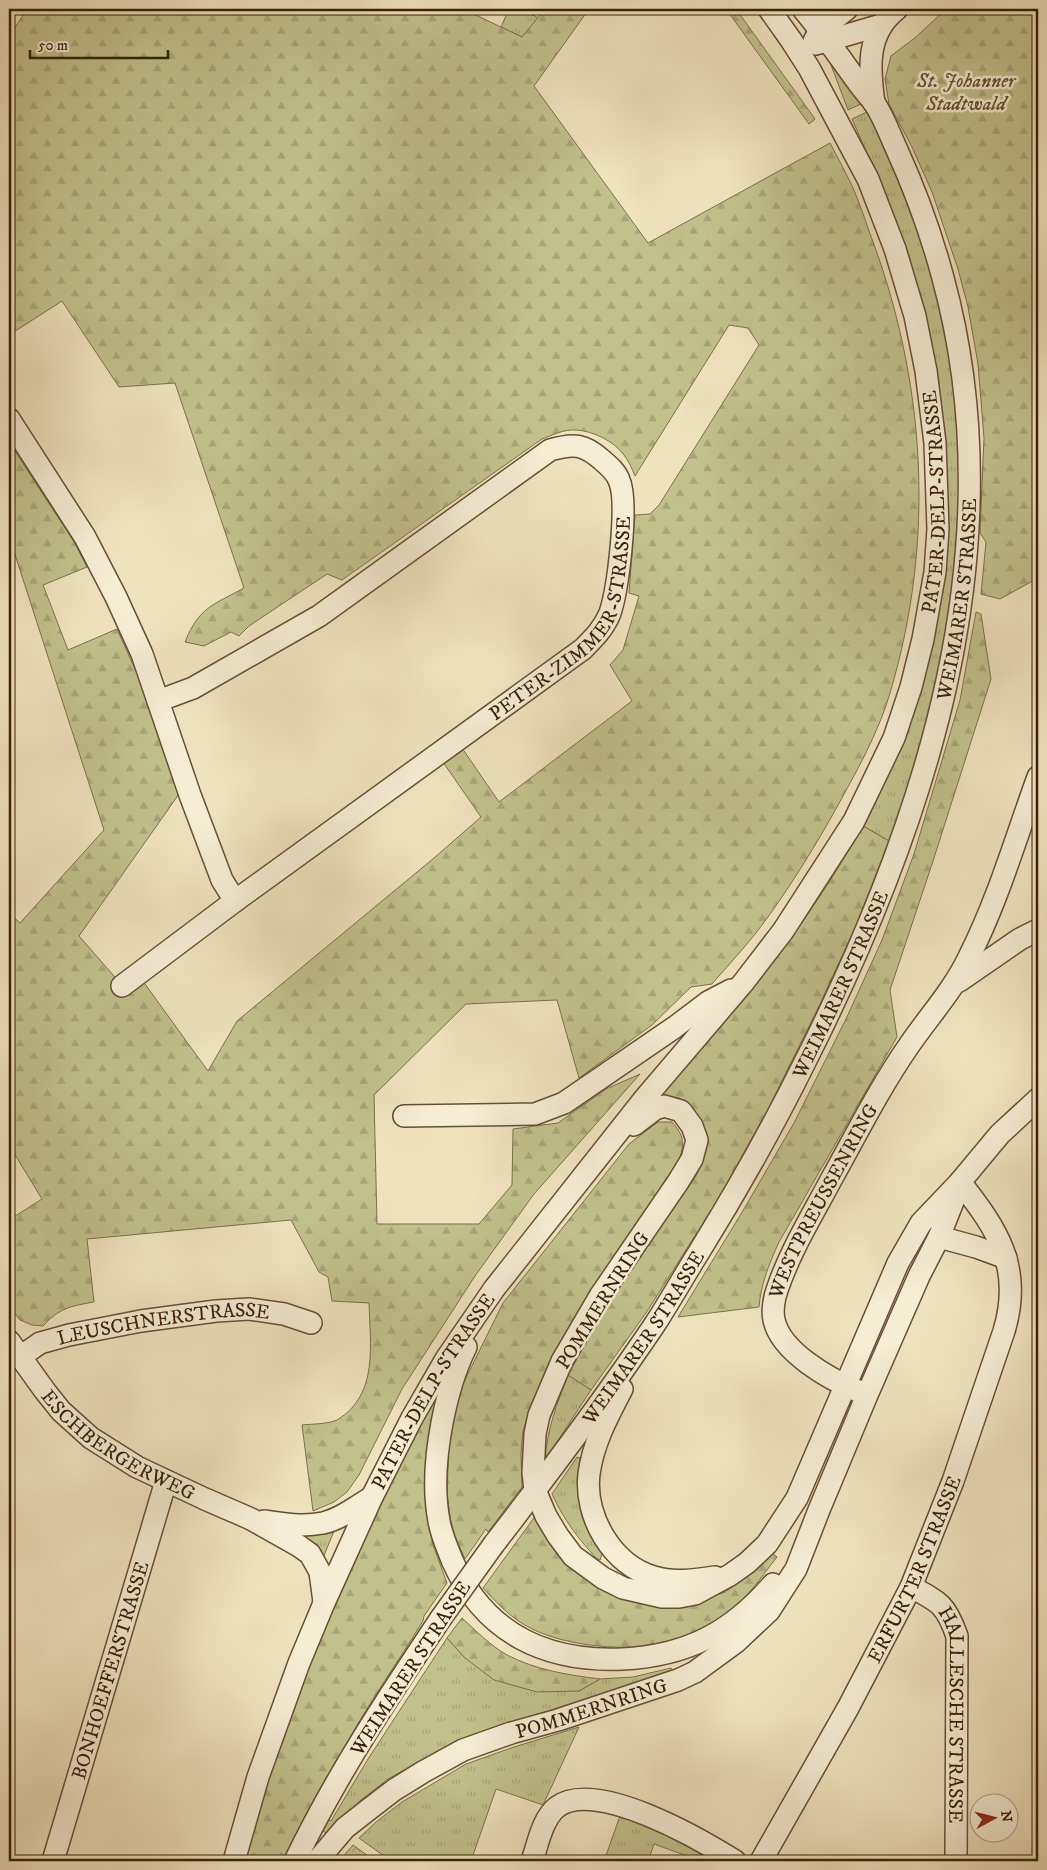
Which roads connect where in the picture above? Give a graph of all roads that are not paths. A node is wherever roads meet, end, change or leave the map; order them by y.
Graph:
1 (769, 9) edge
2 (803, 9) edge
3 (847, 9) edge
4 (897, 9) edge
5 (881, 25) junction
6 (821, 39) junction
7 (791, 40) junction
8 (810, 68) junction
9 (874, 103) junction
10 (9, 419) edge
11 (158, 701) junction
12 (1038, 777) edge
13 (235, 900) junction
14 (1038, 930) edge
15 (743, 983) junction
16 (122, 986) dead end
17 (953, 986) junction
18 (1038, 1098) edge
19 (404, 1116) dead end
20 (608, 1145) junction
21 (960, 1182) junction
22 (939, 1237) junction
23 (1006, 1258) junction
24 (494, 1289) junction
25 (311, 1322) dead end
26 (656, 1322) junction
27 (15, 1349) edge
28 (845, 1386) junction
29 (867, 1395) junction
30 (166, 1480) junction
31 (535, 1490) junction
32 (372, 1497) junction
33 (819, 1510) junction
34 (251, 1519) junction
35 (730, 1575) junction
36 (912, 1588) junction
37 (324, 1603) junction
38 (53, 1861) edge
39 (234, 1861) edge
40 (295, 1861) edge
41 (317, 1861) edge
42 (532, 1861) edge
43 (735, 1861) edge
44 (761, 1861) edge
45 (956, 1861) edge

1 - 7 street, PATER-DELP-STRASSE
2 - 6 street, WEIMARER STRASSE
3 - 6 street
4 - 5 street
5 - 6 street
5 - 9 street
6 - 7 street
6 - 8 street
6 - 9 street, WEIMARER STRASSE
7 - 8 street, PATER-DELP-STRASSE
8 - 15 street, PATER-DELP-STRASSE
9 - 26 street, WEIMARER STRASSE
10 - 11 street
11 - 13 street
11 - 13 street, PETER-ZIMMER-STRASSE
12 - 17 street, WESTPREUSSENRING
13 - 16 street, PETER-ZIMMER-STRASSE
14 - 17 street, WESTPREUSSENRING
15 - 19 street, PATER-DELP-STRASSE
15 - 20 street, PATER-DELP-STRASSE
17 - 28 street, WESTPREUSSENRING
18 - 21 street, POMMERNRING
20 - 24 street, PATER-DELP-STRASSE
20 - 31 street, POMMERNRING
21 - 22 street, POMMERNRING
21 - 23 street, ERFURTER STRASSE
21 - 28 street, POMMERNRING
22 - 23 street
22 - 29 street, POMMERNRING
23 - 36 street, ERFURTER STRASSE
24 - 32 street, PATER-DELP-STRASSE
24 - 33 street, POMMERNRING
25 - 27 street, LEUSCHNERSTRASSE
26 - 31 street, WEIMARER STRASSE
26 - 35 street, POMMERNRING
27 - 30 street, ESCHBERGERWEG
28 - 29 street, WESTPREUSSENRING
28 - 35 street, POMMERNRING
29 - 33 street, POMMERNRING
30 - 34 street, ESCHBERGERWEG
30 - 38 street, BONHOEFFERSTRASSE
31 - 35 street, POMMERNRING
31 - 40 street, WEIMARER STRASSE, bridge
32 - 34 street, ESCHBERGERWEG
32 - 37 street, PATER-DELP-STRASSE
33 - 41 street, POMMERNRING
34 - 37 street, ESCHBERGERWEG
36 - 44 street, ERFURTER STRASSE
36 - 45 street, HALLESCHE STRASSE
37 - 39 street, PATER-DELP-STRASSE
42 - 43 street

